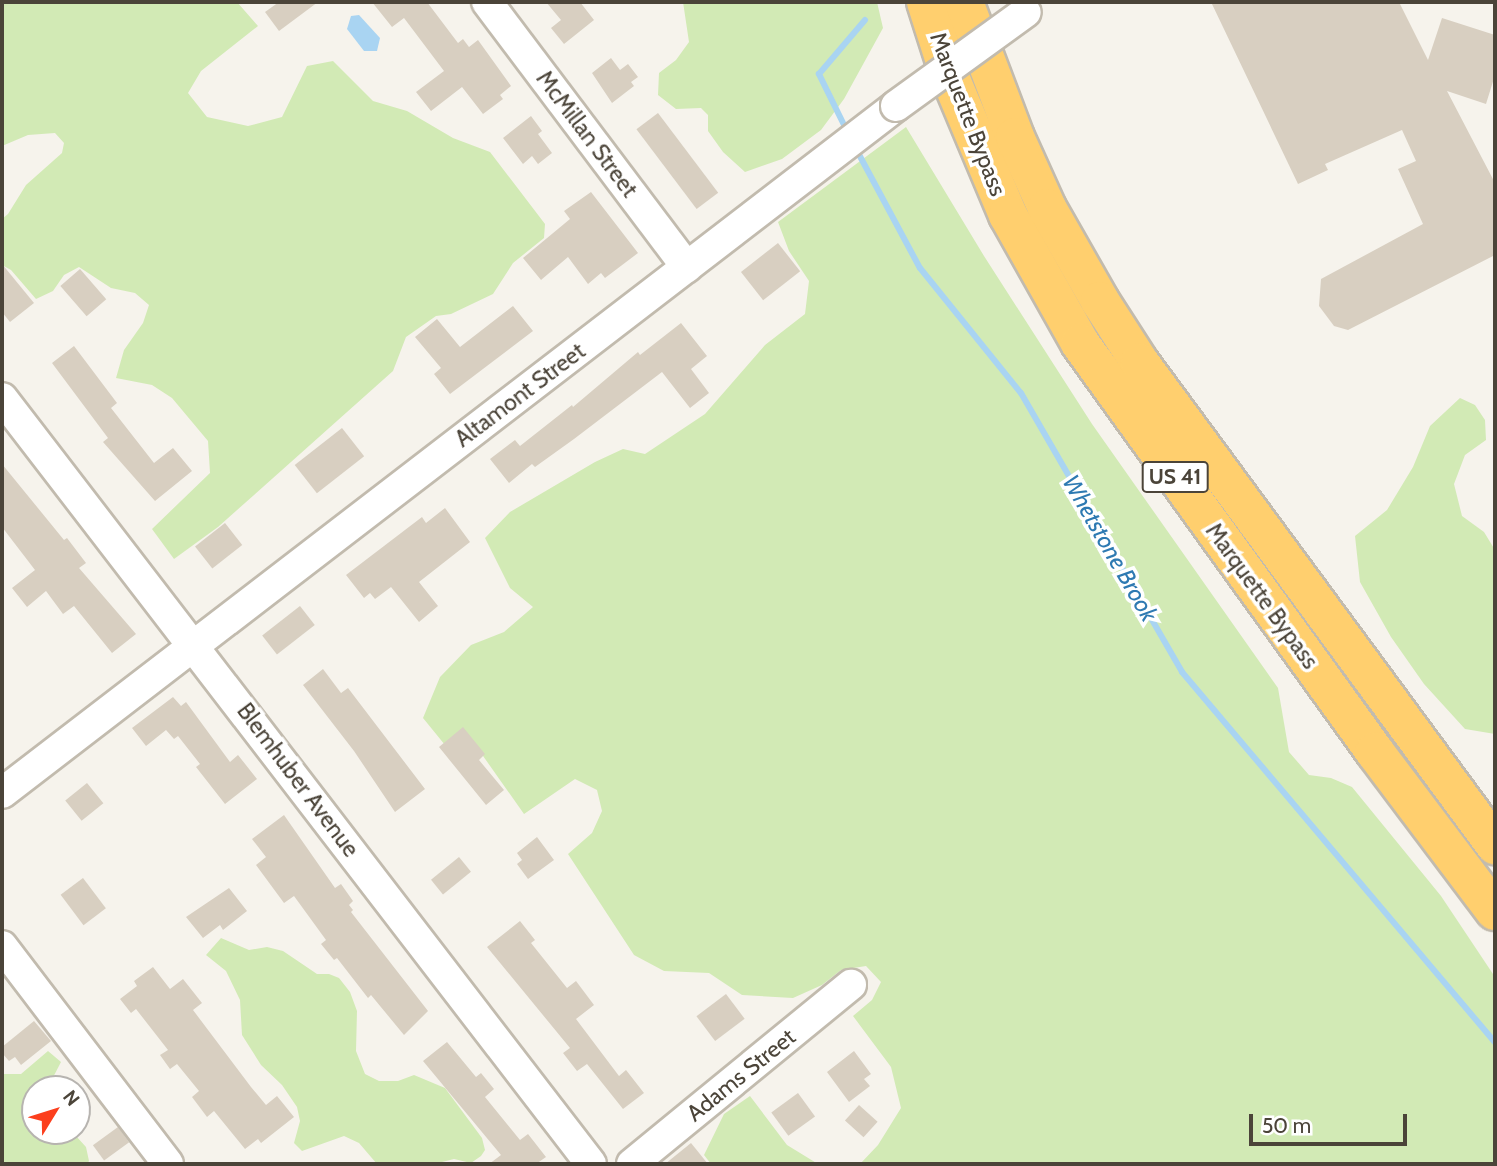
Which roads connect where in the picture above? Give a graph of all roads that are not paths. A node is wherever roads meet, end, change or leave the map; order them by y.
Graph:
1 (487, 2) edge
2 (926, 2) edge
3 (964, 2) edge
4 (1034, 7) edge
5 (687, 267) junction
6 (2, 398) edge
7 (194, 645) junction
8 (2, 793) edge
9 (1495, 845) edge
10 (1495, 911) edge
11 (2, 946) edge
12 (851, 985) dead end
13 (168, 1164) edge
14 (592, 1164) edge
15 (632, 1164) edge

1 - 5 street, McMillan Street
2 - 10 highway, Marquette Bypass / US 41
3 - 9 highway, Marquette Bypass / US 41
4 - 5 street, Altamont Street, bridge
5 - 7 street, Altamont Street
6 - 7 street, Blemhuber Avenue
7 - 8 street, Altamont Street
7 - 14 street, Blemhuber Avenue
11 - 13 street
12 - 15 street, Adams Street

